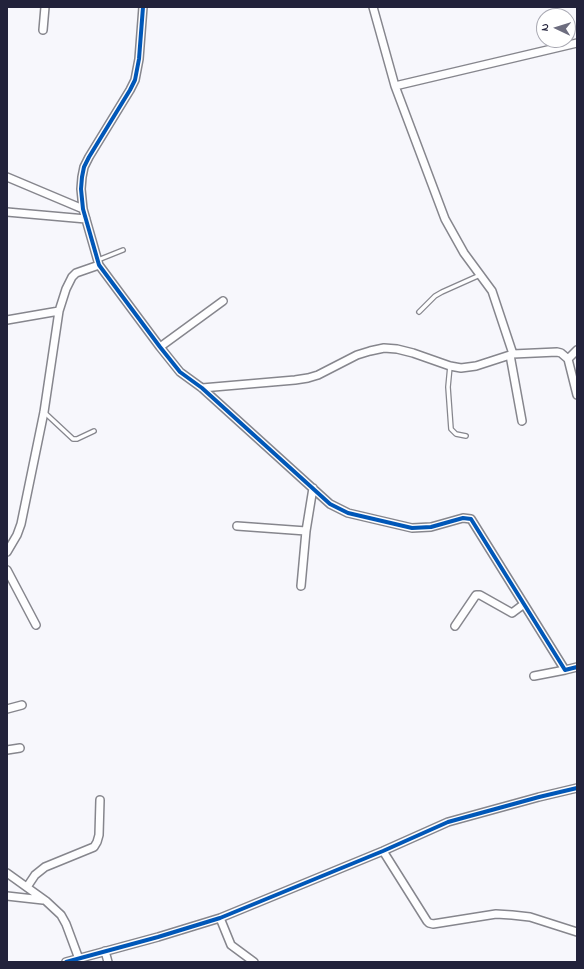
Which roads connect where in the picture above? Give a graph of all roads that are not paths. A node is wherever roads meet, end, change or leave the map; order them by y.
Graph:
1 (45, 7) edge
2 (143, 7) edge
3 (373, 7) edge
4 (43, 30) dead end
5 (577, 43) edge
6 (395, 86) junction
7 (7, 177) edge
8 (83, 209) junction
9 (7, 212) edge
10 (86, 219) junction
11 (123, 250) dead end
12 (98, 262) junction
13 (480, 275) junction
14 (223, 301) dead end
15 (59, 311) junction
16 (419, 312) dead end
17 (7, 320) edge
18 (160, 347) junction
19 (577, 350) edge
20 (511, 355) junction
21 (568, 359) junction
22 (450, 366) junction
23 (202, 388) junction
24 (577, 395) edge
25 (44, 412) junction
26 (522, 420) dead end
27 (94, 431) dead end
28 (466, 436) dead end
29 (313, 488) junction
30 (238, 526) dead end
31 (306, 531) junction
32 (7, 552) edge
33 (7, 570) edge
34 (301, 586) dead end
35 (524, 604) junction
36 (36, 625) dead end
37 (455, 626) dead end
38 (577, 667) edge
39 (565, 670) junction
40 (534, 676) dead end
41 (22, 705) dead end
42 (7, 710) edge
43 (20, 748) dead end
44 (7, 750) edge
45 (577, 788) edge
46 (100, 800) dead end
47 (383, 851) junction
48 (7, 873) edge
49 (27, 887) junction
50 (7, 896) edge
51 (46, 901) junction
52 (220, 918) junction
53 (577, 932) edge
54 (105, 951) junction
55 (79, 959) junction
56 (66, 962) edge
57 (108, 962) edge
58 (254, 962) edge

1 - 4 street
2 - 8 street
3 - 6 street
5 - 6 street
6 - 13 street
7 - 8 street
8 - 10 street
9 - 10 street
10 - 12 street
11 - 12 lane
12 - 15 street
12 - 18 street
13 - 16 lane
13 - 20 street
14 - 18 street
15 - 17 street
15 - 25 street
18 - 23 street
19 - 21 street
20 - 21 street
20 - 22 street
20 - 26 street
21 - 24 street
22 - 23 street
22 - 28 lane
23 - 29 street
25 - 27 lane
25 - 32 street
29 - 31 street
29 - 35 street
30 - 31 street
31 - 34 street
33 - 36 street
35 - 37 street
35 - 39 street
38 - 39 street
39 - 40 street
41 - 42 street
43 - 44 street
45 - 47 street
46 - 49 street
47 - 52 street
47 - 53 street
48 - 49 street
49 - 51 street
50 - 51 street
51 - 55 street
52 - 54 street
52 - 58 street
54 - 55 street
54 - 57 street
55 - 56 street

